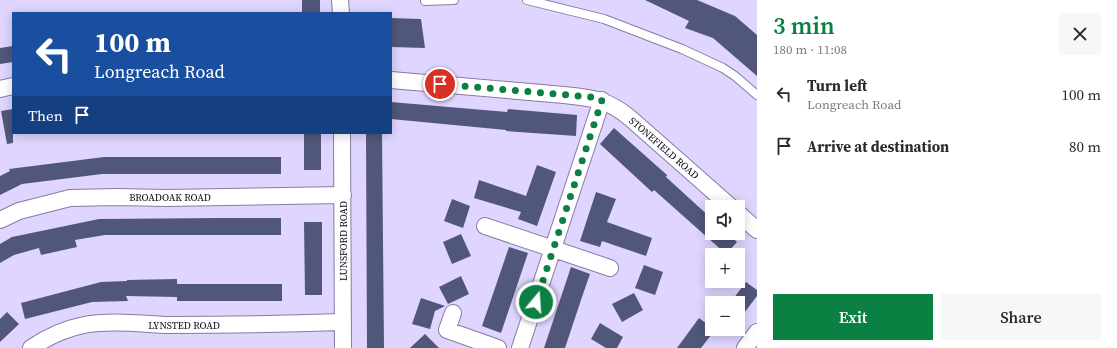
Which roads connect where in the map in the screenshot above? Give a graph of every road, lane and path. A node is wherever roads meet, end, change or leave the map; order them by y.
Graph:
1 (340, 0) edge
2 (425, 0) edge
3 (454, 0) edge
4 (527, 0) edge
5 (341, 12) edge
6 (392, 80) edge
7 (12, 86) edge
8 (0, 89) edge
9 (757, 95) edge
10 (596, 99) junction
11 (342, 134) edge
12 (343, 195) junction
13 (723, 200) edge
14 (745, 219) edge
15 (0, 220) edge
16 (485, 226) dead end
17 (757, 230) edge
18 (553, 248) junction
19 (610, 268) dead end
20 (453, 313) dead end
21 (343, 322) junction
22 (757, 332) edge
23 (31, 348) edge
24 (343, 348) edge
25 (498, 348) edge
26 (520, 348) edge
27 (745, 348) edge

1 - 5 street
2 - 3 lane
4 - 9 lane
6 - 10 street
7 - 8 street
10 - 13 street, STONEFIELD ROAD
10 - 18 street
11 - 12 street, LUNSFORD ROAD
12 - 15 street, BROADOAK ROAD
12 - 21 street, LUNSFORD ROAD
14 - 17 street
16 - 18 street
18 - 19 street
18 - 26 street
20 - 25 street
21 - 23 street, LYNSTED ROAD
21 - 24 street, LUNSFORD ROAD
22 - 27 street

